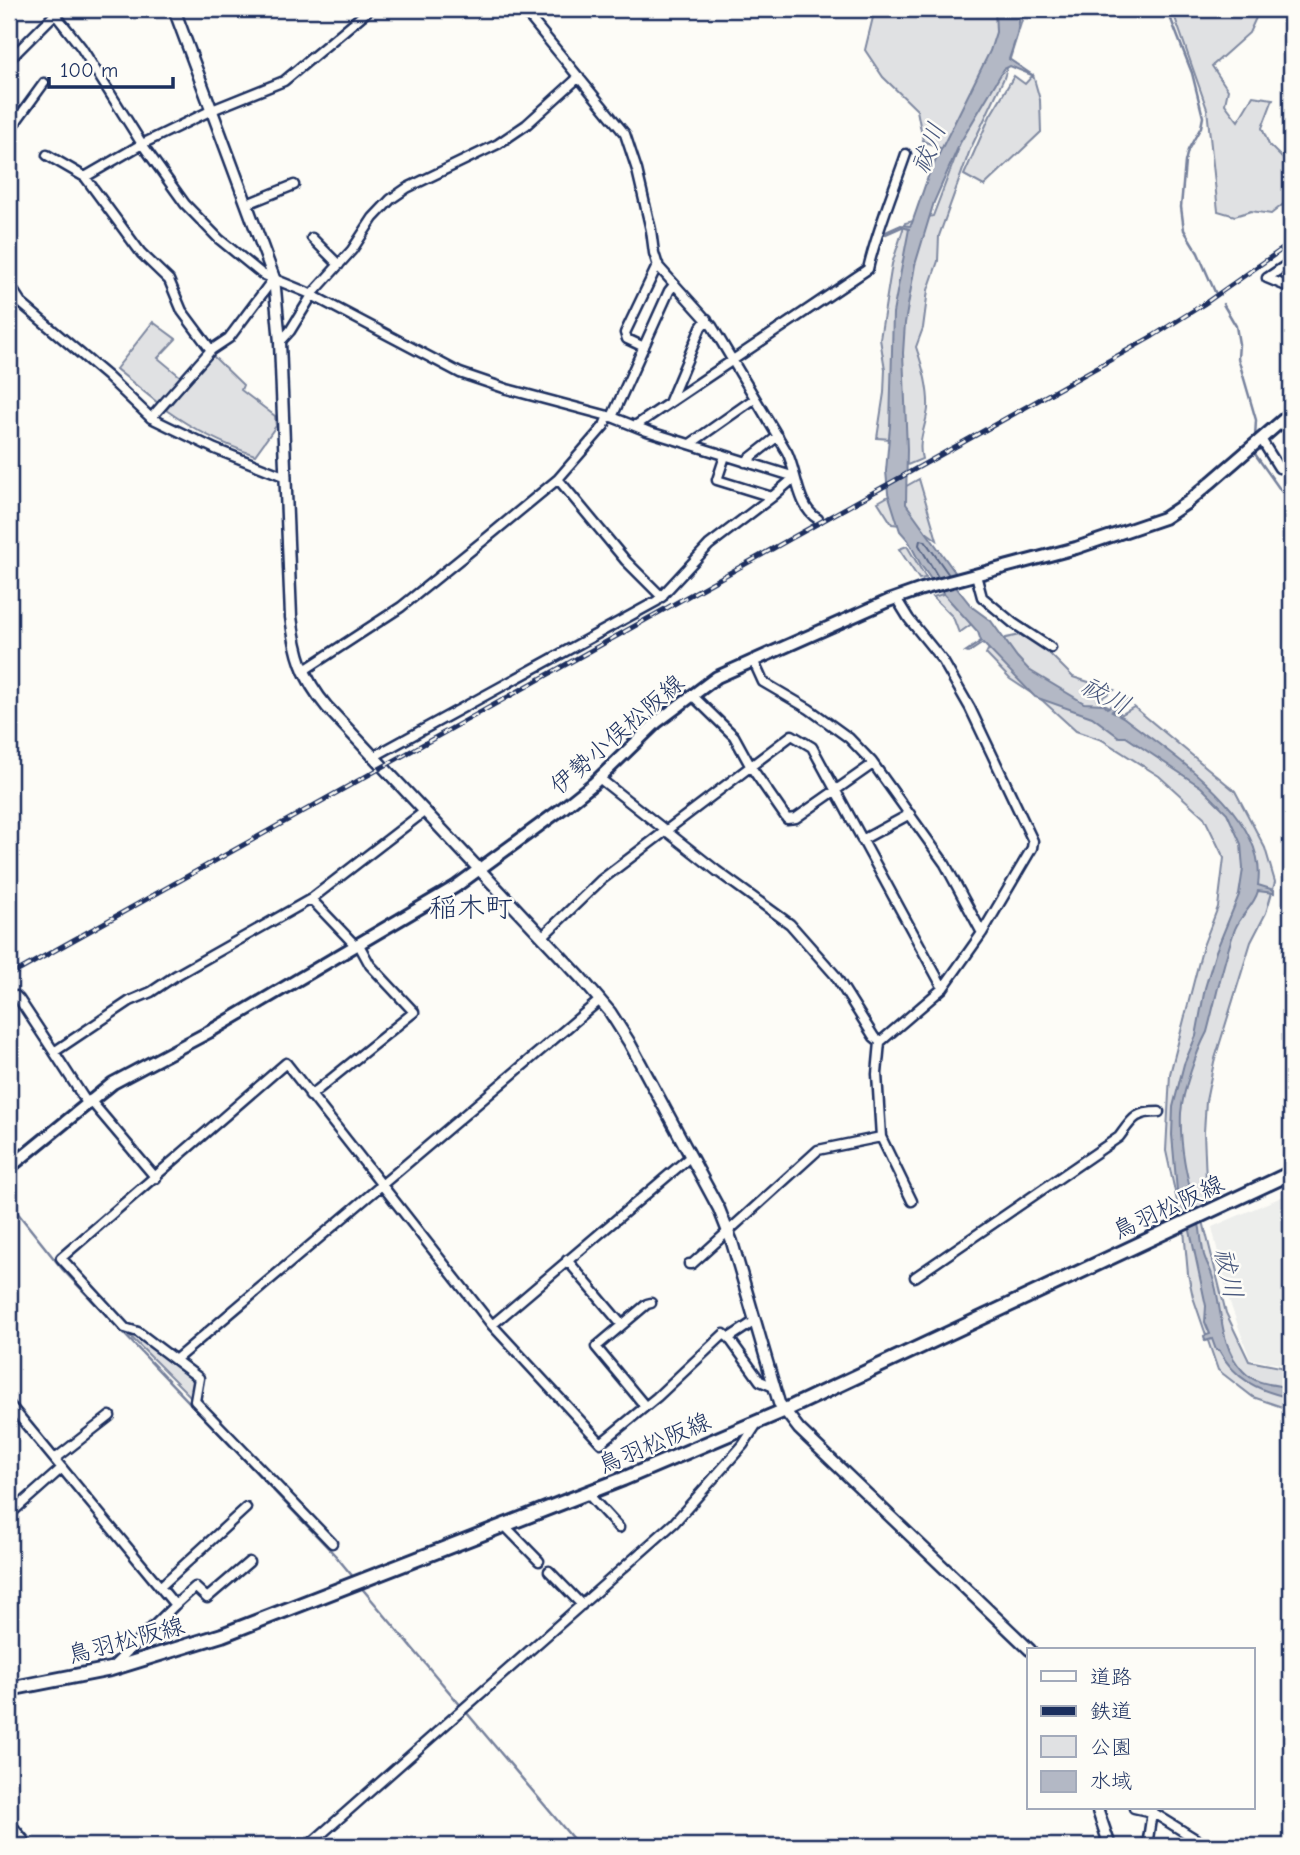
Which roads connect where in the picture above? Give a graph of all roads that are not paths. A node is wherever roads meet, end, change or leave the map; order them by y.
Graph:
1 (174, 9) edge
2 (370, 9) edge
3 (523, 9) edge
4 (53, 11) edge
5 (9, 60) edge
6 (579, 77) junction
7 (44, 83) dead end
8 (212, 110) junction
9 (9, 131) edge
10 (142, 144) junction
11 (906, 154) dead end
12 (47, 155) dead end
13 (85, 177) junction
14 (294, 185) dead end
15 (247, 204) junction
16 (312, 238) dead end
17 (1291, 261) edge
18 (658, 264) junction
19 (339, 265) junction
20 (274, 278) junction
21 (9, 284) edge
22 (674, 285) junction
23 (1291, 288) edge
24 (312, 296) junction
25 (707, 319) junction
26 (280, 342) junction
27 (644, 346) junction
28 (211, 350) junction
29 (734, 360) junction
30 (754, 399) junction
31 (669, 403) junction
32 (1291, 413) edge
33 (610, 416) junction
34 (151, 418) junction
35 (635, 426) junction
36 (778, 436) junction
37 (1261, 439) junction
38 (690, 444) junction
39 (725, 456) junction
40 (745, 462) junction
41 (1279, 468) dead end
42 (286, 477) junction
43 (795, 477) junction
44 (558, 479) junction
45 (772, 497) junction
46 (818, 519) dead end
47 (974, 575) junction
48 (662, 597) junction
49 (896, 598) junction
50 (1051, 648) dead end
51 (753, 660) junction
52 (303, 671) junction
53 (692, 695) junction
54 (373, 757) junction
55 (873, 764) junction
56 (751, 767) junction
57 (599, 778) junction
58 (835, 791) junction
59 (425, 811) junction
60 (910, 814) junction
61 (666, 830) junction
62 (862, 840) junction
63 (478, 870) junction
64 (311, 899) junction
65 (982, 933) junction
66 (542, 937) junction
67 (356, 944) junction
68 (943, 988) junction
69 (9, 998) edge
70 (600, 1000) junction
71 (880, 1042) junction
72 (54, 1052) junction
73 (310, 1096) junction
74 (88, 1101) junction
75 (1159, 1112) dead end
76 (881, 1137) junction
77 (691, 1156) junction
78 (9, 1168) edge
79 (1291, 1173) edge
80 (156, 1178) junction
81 (382, 1185) junction
82 (912, 1201) dead end
83 (728, 1231) junction
84 (567, 1260) junction
85 (689, 1264) dead end
86 (915, 1276) dead end
87 (652, 1303) dead end
88 (755, 1321) junction
89 (492, 1325) junction
90 (622, 1325) junction
91 (729, 1338) junction
92 (175, 1360) junction
93 (774, 1387) junction
94 (9, 1404) edge
95 (645, 1406) junction
96 (783, 1411) junction
97 (110, 1416) dead end
98 (758, 1421) junction
99 (55, 1459) junction
100 (62, 1468) junction
101 (587, 1493) junction
102 (246, 1508) dead end
103 (9, 1515) edge
104 (504, 1525) junction
105 (619, 1528) dead end
106 (332, 1543) dead end
107 (539, 1561) dead end
108 (249, 1562) dead end
109 (550, 1571) dead end
110 (160, 1587) junction
111 (175, 1605) junction
112 (582, 1605) junction
113 (1028, 1648) edge
114 (111, 1669) junction
115 (9, 1689) edge
116 (1098, 1810) edge
117 (1143, 1810) edge
118 (1152, 1812) junction
119 (9, 1824) edge
120 (27, 1846) edge
121 (308, 1846) edge
122 (1110, 1846) edge
123 (1147, 1846) edge
124 (1207, 1846) edge

1 - 8 street
2 - 8 street
3 - 6 street
4 - 5 street
4 - 10 street
6 - 18 street
6 - 19 street
7 - 9 street
8 - 10 street
8 - 15 street
10 - 13 street
10 - 20 street
11 - 29 street
12 - 13 street
13 - 28 street
14 - 15 street
15 - 20 street
16 - 19 street
17 - 23 street
18 - 22 street
18 - 27 street
19 - 24 street
20 - 24 street
20 - 26 street
20 - 28 street
21 - 34 street
22 - 25 street
22 - 27 street
24 - 26 street
24 - 33 street
25 - 29 street
25 - 31 street
26 - 42 street
27 - 33 street
28 - 34 street
29 - 30 street
29 - 31 street
30 - 36 street
30 - 38 street
31 - 35 street
32 - 37 main road, 伊勢小俣松阪線
33 - 35 street
33 - 44 street
34 - 42 street
35 - 38 street
36 - 40 street
36 - 43 street
37 - 41 street
37 - 47 main road, 伊勢小俣松阪線
38 - 39 street
39 - 40 street
39 - 45 street
40 - 43 street
42 - 52 street
43 - 45 street
43 - 46 street
44 - 48 street
44 - 52 street
45 - 48 street
47 - 49 main road, 伊勢小俣松阪線
47 - 50 street
48 - 54 street
49 - 51 main road, 伊勢小俣松阪線
49 - 65 street
51 - 53 main road, 伊勢小俣松阪線
51 - 55 street
52 - 54 street
53 - 56 street
53 - 57 main road, 伊勢小俣松阪線
54 - 59 street
55 - 58 street
55 - 60 street
56 - 58 street
56 - 58 street
56 - 61 street
57 - 61 street
57 - 63 main road, 伊勢小俣松阪線
58 - 62 street
59 - 63 street
59 - 64 street
60 - 62 street
60 - 65 street
61 - 66 street
61 - 71 street
62 - 68 street
63 - 66 street
63 - 67 main road, 伊勢小俣松阪線
64 - 67 street
64 - 72 street
65 - 68 street
66 - 70 street
67 - 73 street
67 - 74 main road, 伊勢小俣松阪線
68 - 71 street
69 - 72 street
70 - 77 street
70 - 81 street
71 - 76 street
72 - 74 street
73 - 80 street
73 - 81 street
74 - 78 main road, 伊勢小俣松阪線
74 - 80 street
75 - 86 street
76 - 82 street
76 - 83 street
77 - 83 street
77 - 84 street
79 - 96 main road, 鳥羽松阪線
80 - 92 street
81 - 89 street
81 - 92 street
83 - 85 street
83 - 88 street
84 - 89 street
84 - 90 street
87 - 90 street
88 - 91 street
88 - 93 street
89 - 95 street
90 - 95 street
91 - 93 street
91 - 95 street
92 - 106 street
93 - 96 street
94 - 99 street
96 - 98 main road, 鳥羽松阪線
96 - 113 street
97 - 99 street
98 - 101 main road, 鳥羽松阪線
98 - 112 street
99 - 100 street
100 - 103 street
100 - 110 street
101 - 104 main road, 鳥羽松阪線
101 - 105 street
102 - 110 street
104 - 107 street
104 - 114 main road, 鳥羽松阪線
108 - 111 street
109 - 112 street
110 - 111 street
111 - 114 street
112 - 121 street
114 - 115 main road, 鳥羽松阪線
116 - 122 street
117 - 118 street
118 - 123 street
118 - 124 street
119 - 120 main road

